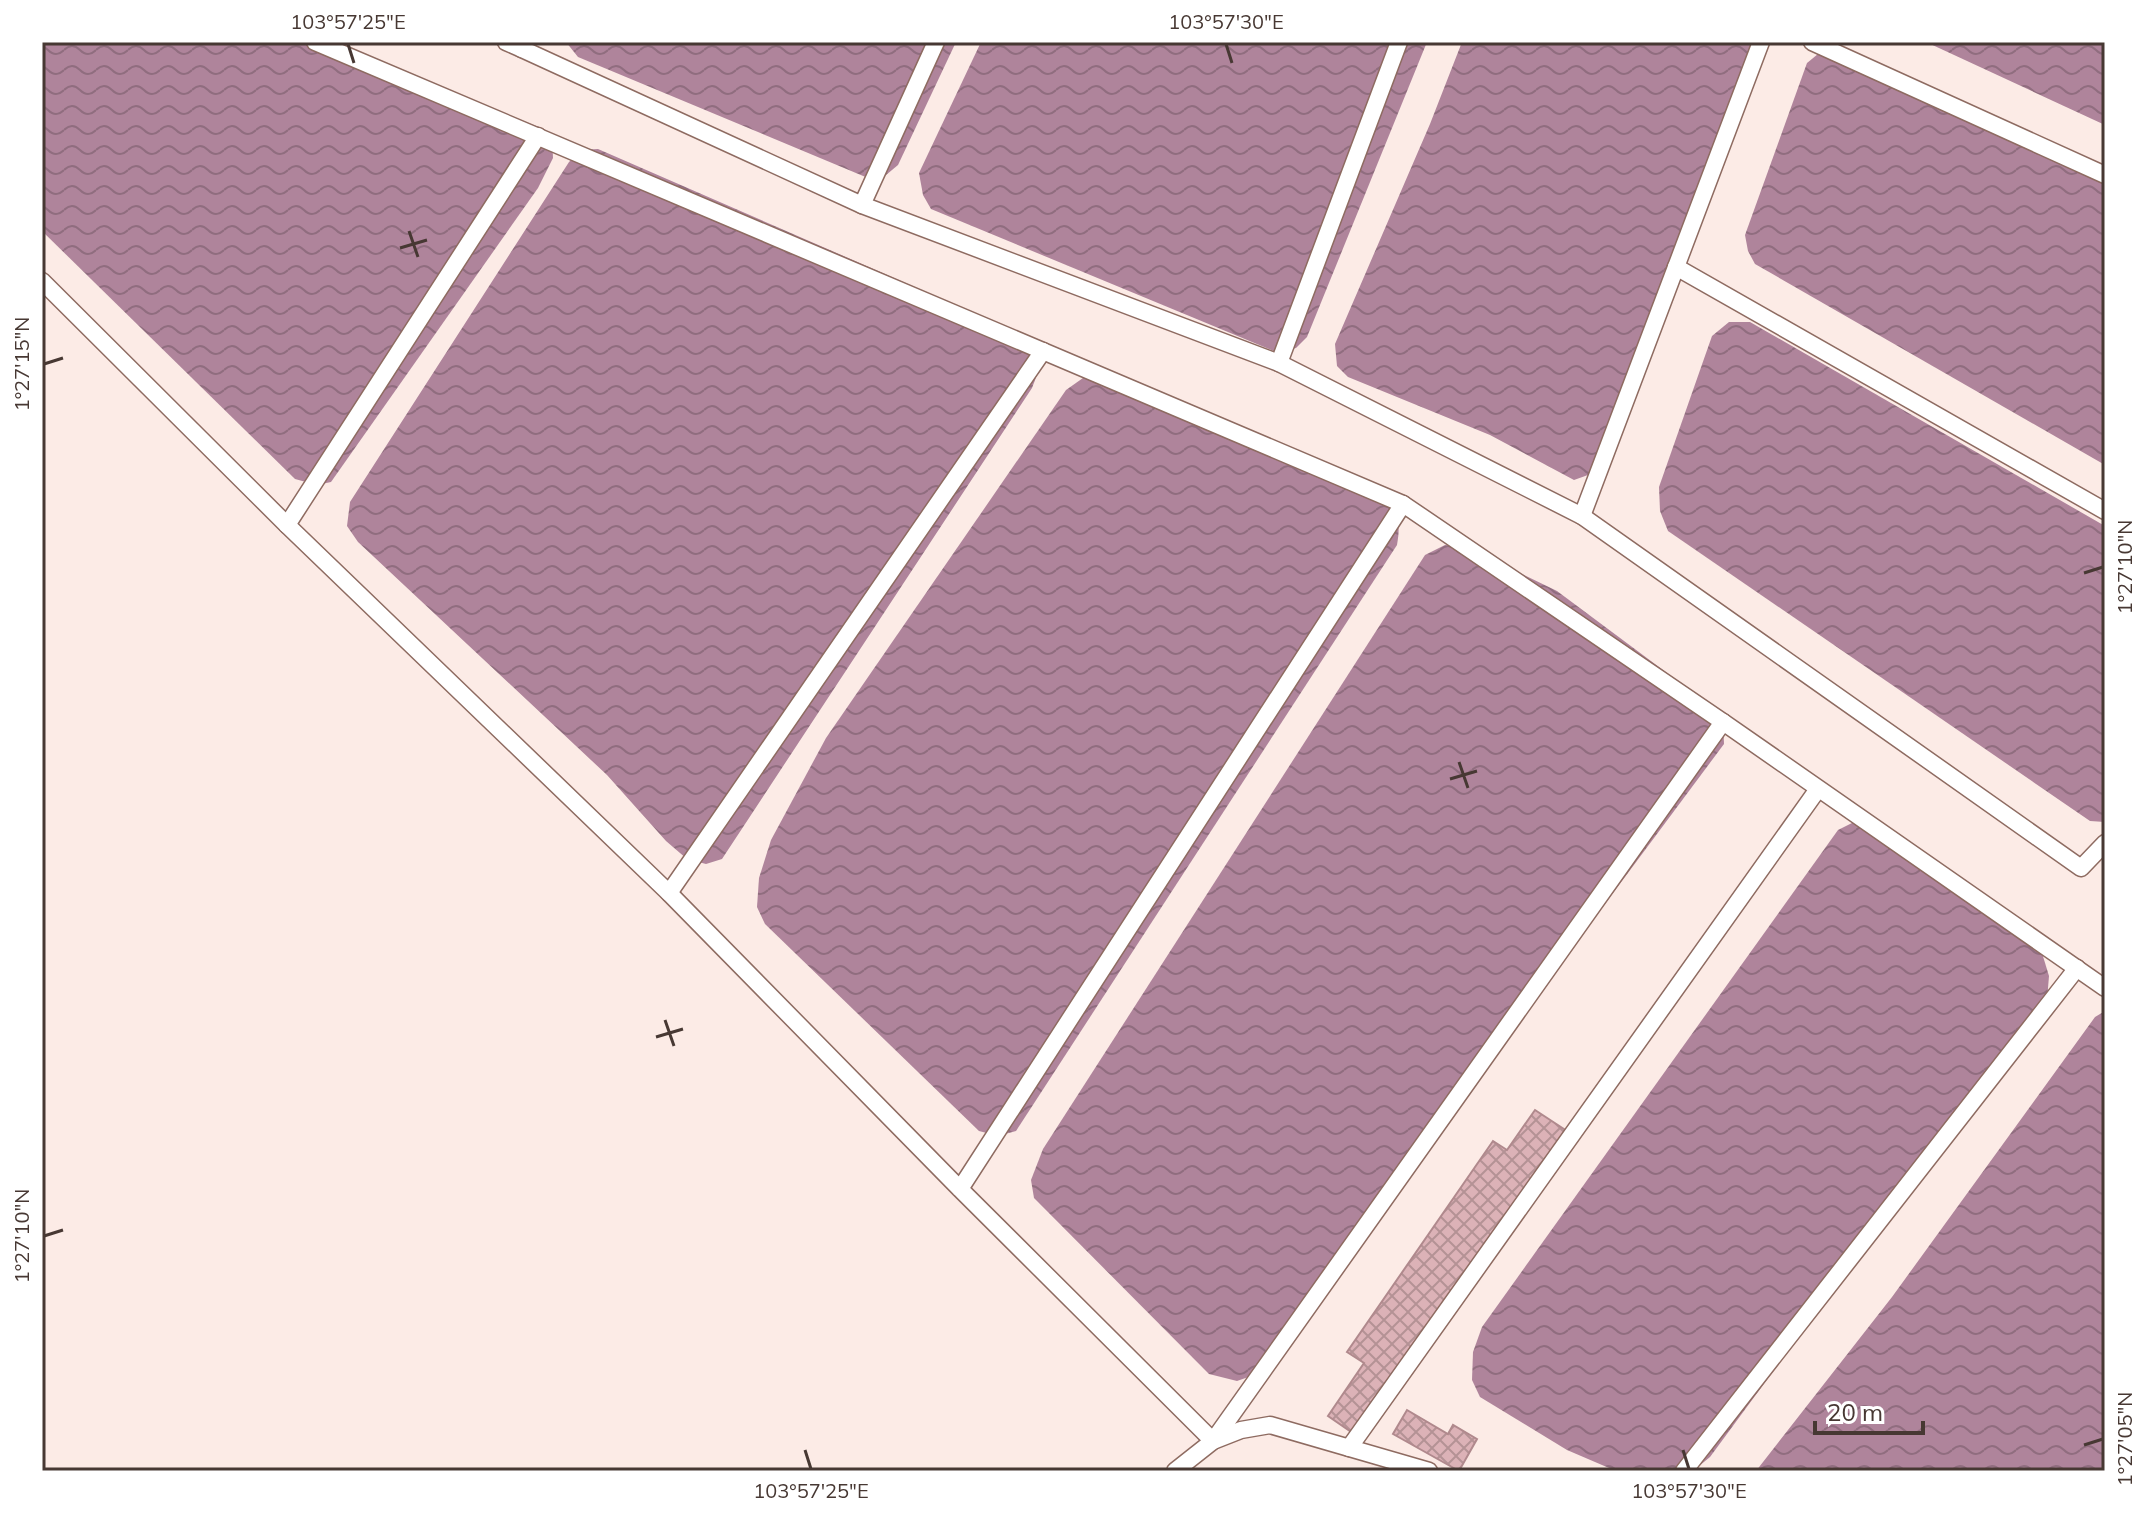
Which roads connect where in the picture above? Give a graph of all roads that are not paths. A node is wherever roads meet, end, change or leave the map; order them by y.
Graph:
1 (315, 42) edge
2 (506, 42) edge
3 (936, 42) edge
4 (1399, 42) edge
5 (1761, 42) edge
6 (1812, 42) edge
7 (524, 46) edge
8 (538, 136) junction
9 (2105, 175) edge
10 (862, 205) junction
11 (1676, 267) junction
12 (42, 281) edge
13 (1043, 351) junction
14 (1279, 363) junction
15 (1403, 504) junction
16 (2105, 511) edge
17 (1582, 516) junction
18 (287, 525) junction
19 (1723, 722) junction
20 (1818, 789) junction
21 (2105, 843) edge
22 (669, 893) junction
23 (2077, 968) junction
24 (2105, 988) edge
25 (960, 1189) junction
26 (1213, 1441) junction
27 (1349, 1448) junction
28 (1175, 1471) edge
29 (1429, 1471) edge
30 (1684, 1471) edge

1 - 8 lane
2 - 7 lane
3 - 10 lane
4 - 14 lane
5 - 11 lane
6 - 9 lane
7 - 10 lane
8 - 13 lane
8 - 18 lane
10 - 14 lane
11 - 16 lane
11 - 17 lane
12 - 18 lane
13 - 15 lane
13 - 22 lane
14 - 17 lane
15 - 19 lane
15 - 25 lane
17 - 21 lane
18 - 22 lane
19 - 20 lane
19 - 26 lane
20 - 23 lane
20 - 27 lane
22 - 25 lane
23 - 24 lane
23 - 30 lane
25 - 26 lane
26 - 27 lane
26 - 28 lane
27 - 29 lane

